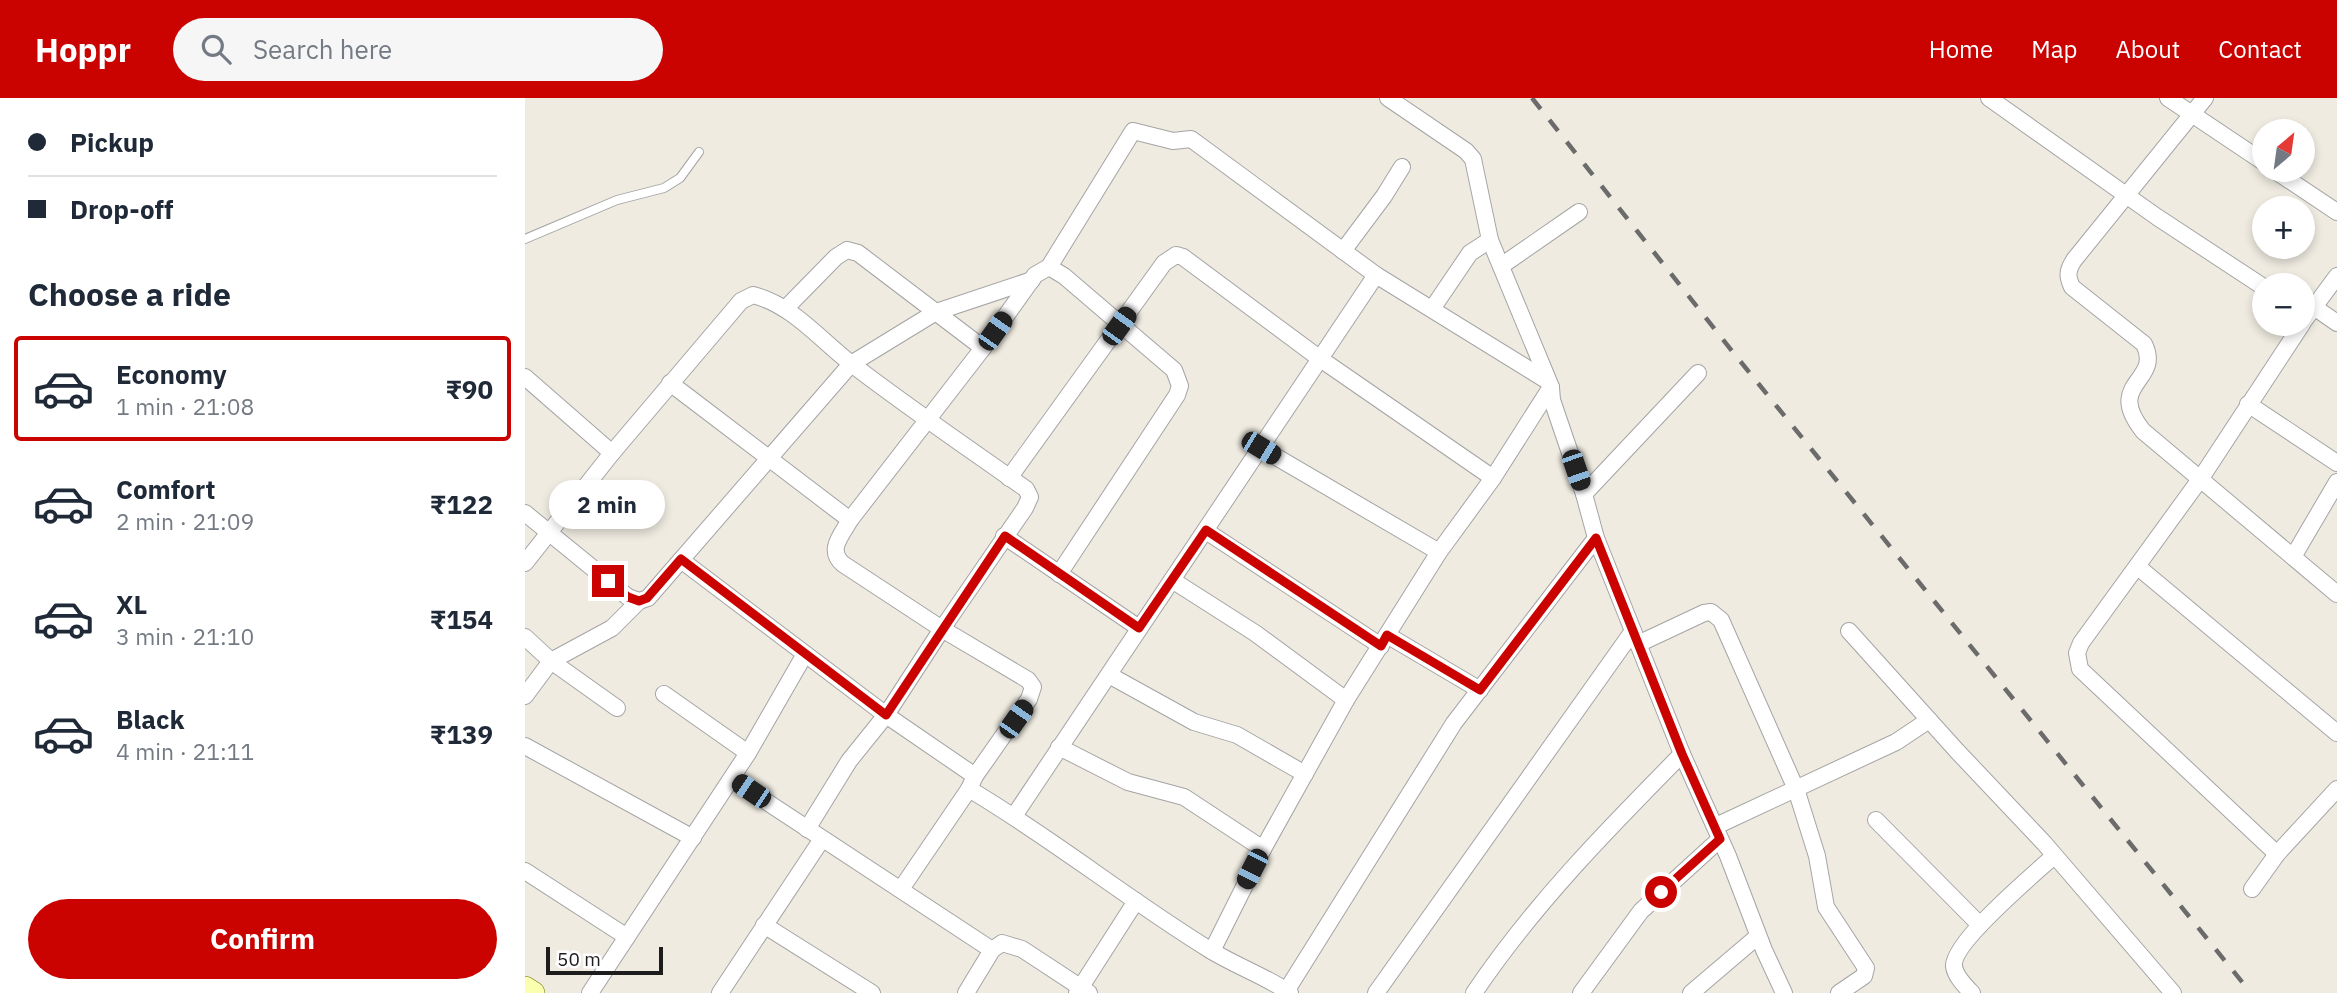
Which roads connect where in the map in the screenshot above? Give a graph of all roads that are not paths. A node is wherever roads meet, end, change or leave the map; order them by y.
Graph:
1 (1388, 98) edge
2 (1989, 98) edge
3 (2168, 98) edge
4 (2205, 98) edge
5 (2192, 114) junction
6 (699, 152) dead end
7 (2252, 154) edge
8 (1402, 167) dead end
9 (2292, 182) edge
10 (2127, 195) junction
11 (1579, 212) dead end
12 (2337, 212) edge
13 (525, 239) edge
14 (1490, 240) junction
15 (1343, 251) junction
16 (1049, 267) junction
17 (1501, 267) junction
18 (1376, 275) junction
19 (2337, 276) edge
20 (2252, 279) edge
21 (1032, 280) junction
22 (2315, 305) edge
23 (785, 309) junction
24 (1432, 309) junction
25 (936, 312) junction
26 (2315, 319) edge
27 (2337, 323) edge
28 (1119, 326) junction
29 (2293, 336) edge
30 (983, 348) junction
31 (1319, 358) junction
32 (851, 364) junction
33 (1698, 373) dead end
34 (525, 377) edge
35 (670, 383) junction
36 (1548, 384) junction
37 (2248, 404) junction
38 (929, 419) junction
39 (1261, 448) junction
40 (612, 453) junction
41 (769, 457) junction
42 (2337, 463) edge
43 (1009, 478) junction
44 (1493, 478) junction
45 (2201, 478) junction
46 (2337, 482) edge
47 (1584, 494) junction
48 (525, 513) edge
49 (850, 520) junction
50 (1206, 530) junction
51 (549, 533) junction
52 (1005, 536) junction
53 (1596, 538) junction
54 (1439, 552) junction
55 (2293, 557) junction
56 (681, 559) junction
57 (525, 563) edge
58 (2138, 567) junction
59 (1059, 574) junction
60 (1172, 580) junction
61 (2337, 594) edge
62 (639, 601) junction
63 (942, 628) junction
64 (1139, 628) junction
65 (1849, 631) dead end
66 (525, 637) edge
67 (1636, 637) junction
68 (1384, 641) junction
69 (805, 654) junction
70 (551, 661) junction
71 (1109, 675) junction
72 (1480, 690) junction
73 (664, 694) dead end
74 (525, 696) edge
75 (1346, 700) junction
76 (617, 708) dead end
77 (886, 715) junction
78 (1929, 720) junction
79 (2337, 733) edge
80 (525, 746) edge
81 (1059, 747) junction
82 (747, 753) junction
83 (1682, 754) junction
84 (1304, 774) junction
85 (732, 779) junction
86 (972, 783) junction
87 (1796, 789) junction
88 (2337, 789) edge
89 (1014, 816) junction
90 (1876, 820) dead end
91 (807, 829) junction
92 (1718, 832) junction
93 (693, 838) junction
94 (822, 839) junction
95 (1263, 849) junction
96 (2277, 854) junction
97 (2054, 856) junction
98 (525, 871) edge
99 (901, 889) junction
100 (2252, 889) dead end
101 (1136, 901) junction
102 (764, 925) junction
103 (1980, 925) junction
104 (1758, 936) junction
105 (627, 937) junction
106 (992, 950) junction
107 (1212, 951) junction
108 (525, 988) edge
109 (1082, 991) edge
110 (1287, 992) edge
111 (533, 993) edge
112 (590, 993) edge
113 (719, 993) edge
114 (872, 993) edge
115 (966, 993) edge
116 (1376, 993) edge
117 (1474, 993) edge
118 (1581, 993) edge
119 (1691, 993) edge
120 (1784, 993) edge
121 (1839, 993) edge
122 (1972, 993) edge
123 (2173, 993) edge

1 - 14 street
2 - 10 street
3 - 5 street
4 - 5 street
5 - 7 street
5 - 10 street
6 - 13 lane
8 - 15 street
9 - 12 street
10 - 20 street
10 - 45 street
11 - 17 street
14 - 17 street
14 - 24 street
15 - 16 street
15 - 18 street
16 - 21 street
16 - 28 street
17 - 36 street
18 - 24 street
18 - 31 street
19 - 22 street
21 - 25 street
21 - 30 street
23 - 25 street
23 - 32 street
23 - 35 street
24 - 36 street
25 - 30 street
25 - 32 street
26 - 27 street
28 - 31 street
28 - 43 street
28 - 59 street
29 - 37 street
30 - 38 street
31 - 39 street
31 - 44 street
32 - 38 street
32 - 41 street
33 - 47 street
34 - 40 street
35 - 40 street
35 - 41 street
36 - 44 street
36 - 47 street
37 - 42 street
37 - 45 street
38 - 43 street
38 - 49 street
39 - 50 street
39 - 54 street
40 - 51 street
41 - 49 street
41 - 56 street
43 - 52 street
44 - 54 street
45 - 55 street
45 - 58 street
46 - 55 street
47 - 53 street
48 - 51 street
49 - 63 street
50 - 60 street
50 - 68 street
51 - 57 street
51 - 62 street
52 - 59 street
52 - 63 street
53 - 67 street
53 - 72 street
54 - 68 street
55 - 61 street
56 - 62 street
56 - 69 street
58 - 79 street
58 - 96 street
59 - 64 street
60 - 64 street
60 - 75 street
62 - 70 street
63 - 77 street
63 - 86 street
64 - 71 street
65 - 78 street
66 - 70 street
67 - 83 street
67 - 87 street
67 - 116 street
68 - 72 street
68 - 75 street
69 - 77 street
69 - 82 street
70 - 74 street
70 - 76 street
71 - 81 street
71 - 84 street
72 - 110 street
73 - 82 street
75 - 84 street
77 - 86 street
77 - 91 street
78 - 87 street
78 - 97 street
80 - 93 street
81 - 89 street
81 - 95 street
82 - 85 street
83 - 92 street
83 - 117 street
84 - 95 street
85 - 91 street
85 - 93 street
86 - 89 street
86 - 99 street
87 - 92 street
87 - 121 street
88 - 96 street
89 - 101 street
90 - 103 street
91 - 94 street
92 - 104 street
92 - 118 street
93 - 105 street
94 - 99 street
94 - 102 street
95 - 107 street
96 - 100 street
97 - 103 street
97 - 123 street
98 - 105 street
99 - 106 street
101 - 107 street
101 - 109 street
102 - 113 street
102 - 114 street
103 - 122 street
104 - 119 street
104 - 120 street
105 - 112 street
106 - 109 street
106 - 115 street
107 - 110 street
108 - 111 street

